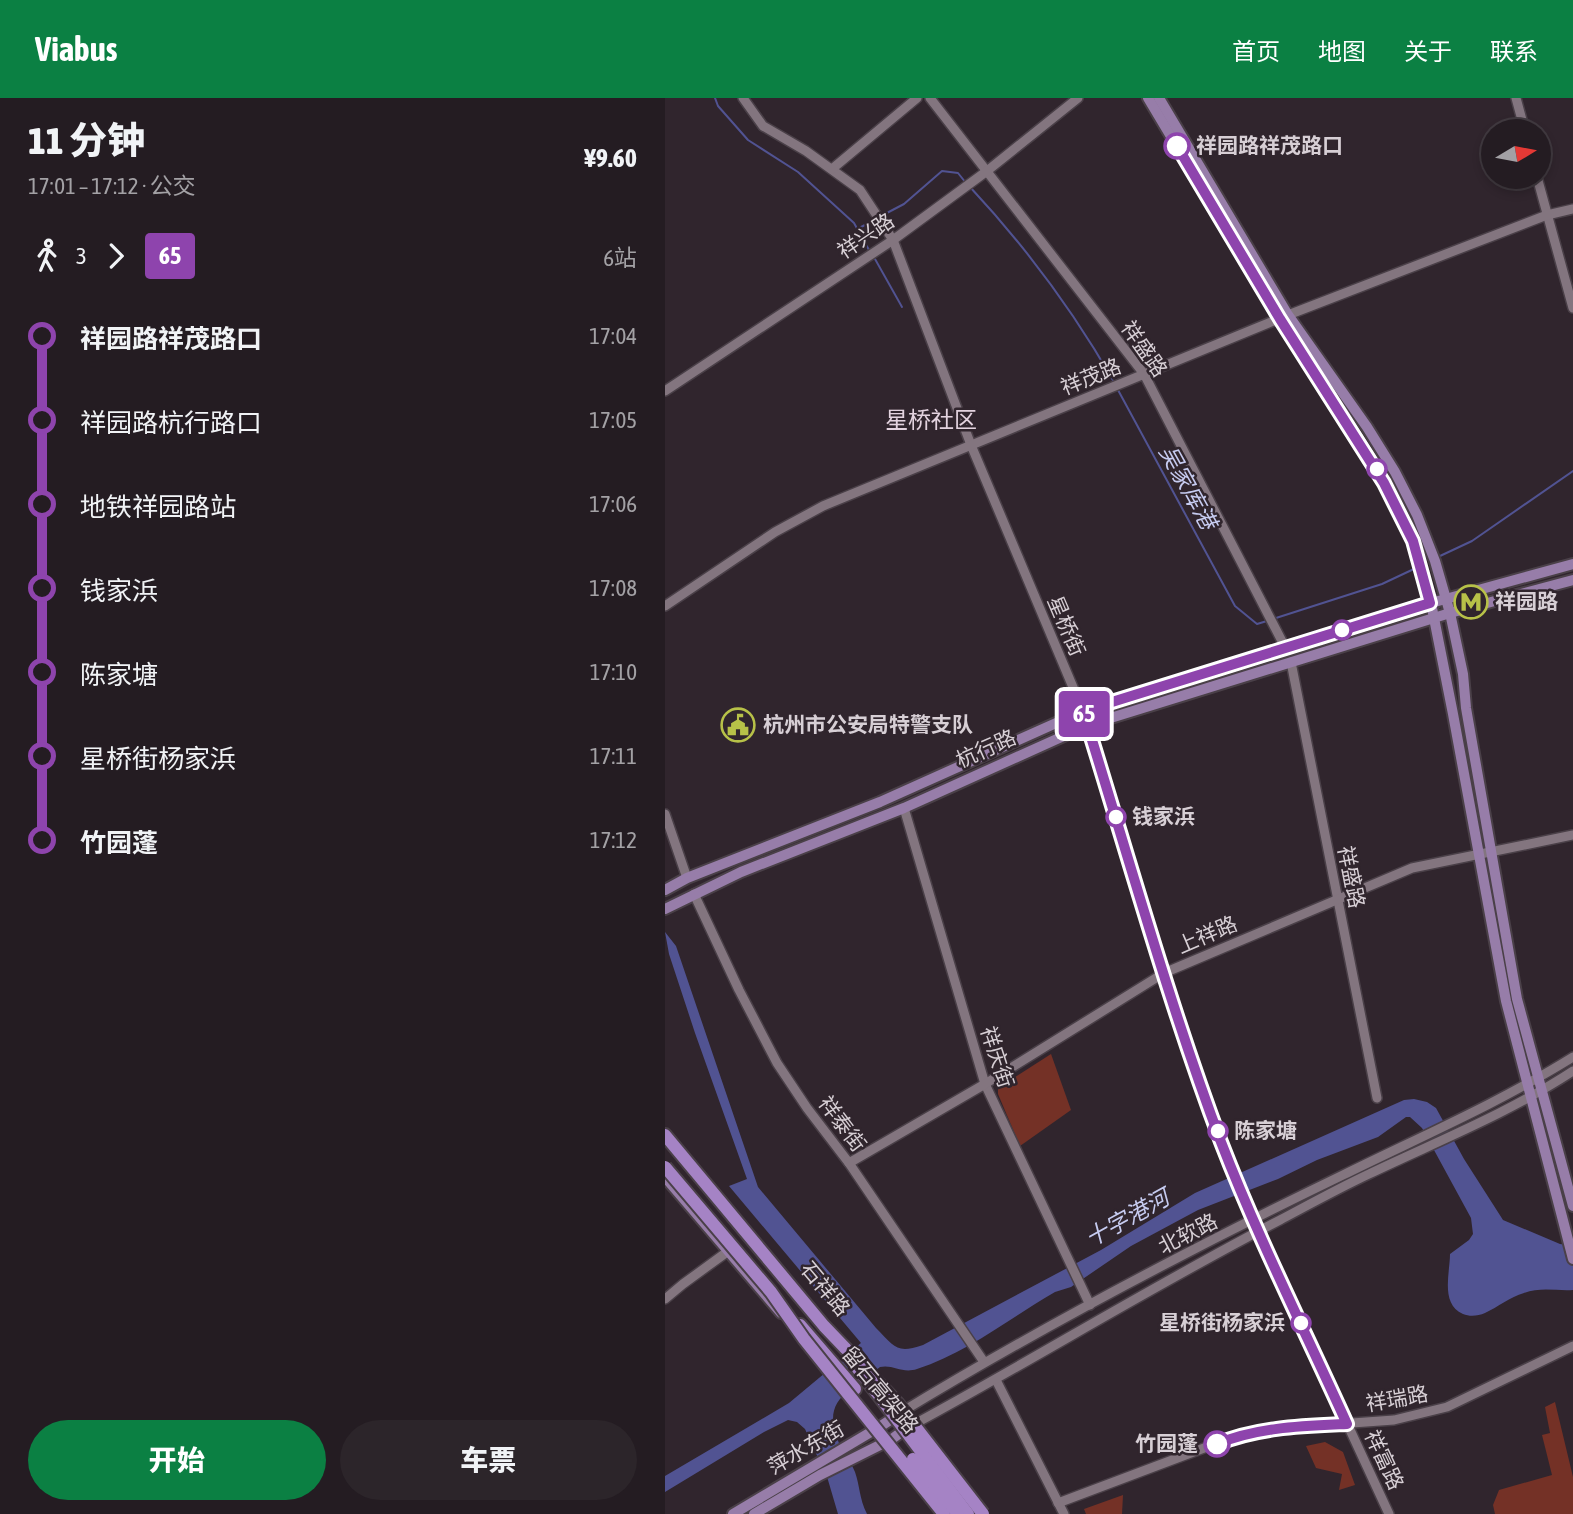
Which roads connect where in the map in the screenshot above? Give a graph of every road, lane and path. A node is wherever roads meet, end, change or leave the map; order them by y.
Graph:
1 (743, 98) edge
2 (917, 98) edge
3 (930, 98) edge
4 (1078, 98) edge
5 (1148, 98) edge
6 (1159, 98) edge
7 (1516, 98) edge
8 (1522, 119) edge
9 (832, 169) junction
10 (987, 171) junction
11 (1540, 189) edge
12 (1573, 209) edge
13 (1547, 215) junction
14 (893, 240) junction
15 (1573, 308) edge
16 (1284, 317) junction
17 (1139, 376) junction
18 (665, 391) edge
19 (971, 445) junction
20 (1573, 564) edge
21 (1573, 580) edge
22 (1447, 599) junction
23 (1430, 603) junction
24 (665, 606) edge
25 (1450, 613) junction
26 (1434, 618) junction
27 (1285, 647) junction
28 (1291, 662) junction
29 (1083, 711) junction
30 (1088, 726) junction
31 (904, 808) junction
32 (665, 814) edge
33 (1573, 835) edge
34 (1491, 851) junction
35 (1478, 853) junction
36 (687, 878) junction
37 (665, 890) edge
38 (694, 894) junction
39 (1338, 898) junction
40 (665, 909) edge
41 (1164, 973) junction
42 (1573, 1057) edge
43 (1573, 1071) edge
44 (1539, 1078) junction
45 (985, 1084) junction
46 (1528, 1084) junction
47 (1543, 1091) junction
48 (1531, 1097) junction
49 (1377, 1098) dead end
50 (665, 1128) edge
51 (665, 1135) edge
52 (849, 1163) junction
53 (665, 1167) edge
54 (665, 1177) edge
55 (1573, 1206) edge
56 (1254, 1220) junction
57 (1258, 1231) junction
58 (727, 1252) junction
59 (1573, 1259) edge
60 (771, 1292) junction
61 (665, 1300) edge
62 (1090, 1305) junction
63 (824, 1326) junction
64 (1573, 1346) edge
65 (984, 1362) junction
66 (996, 1380) junction
67 (899, 1414) junction
68 (1347, 1424) junction
69 (881, 1426) junction
70 (908, 1427) junction
71 (892, 1439) junction
72 (816, 1471) junction
73 (1058, 1503) junction
74 (733, 1514) edge
75 (754, 1514) edge
76 (944, 1514) edge
77 (951, 1514) edge
78 (958, 1514) edge
79 (968, 1514) edge
80 (974, 1514) edge
81 (983, 1514) edge
82 (1064, 1514) edge
83 (1389, 1514) edge

1 - 9 street, 星桥街
2 - 9 street
3 - 10 street, 祥盛路
4 - 10 street, 祥兴路
5 - 16 main road
6 - 16 main road
7 - 8 street
9 - 14 street, 星桥街
10 - 14 street, 祥兴路
10 - 17 street, 祥盛路
11 - 13 street
12 - 13 street, 祥茂路
13 - 15 street
13 - 16 street, 祥茂路
14 - 18 street, 祥兴路
14 - 19 street, 星桥街
16 - 17 street, 祥茂路
16 - 22 main road
16 - 23 main road
17 - 19 street, 祥茂路
17 - 27 street, 祥盛路
19 - 24 street, 祥茂路
19 - 29 street, 星桥街
20 - 22 main road, 杭行路
21 - 25 main road, 杭行路
22 - 23 main road, 杭行路
22 - 25 main road
23 - 26 main road
23 - 27 main road, 杭行路
25 - 26 main road, 杭行路
25 - 34 main road
26 - 28 main road, 杭行路
26 - 35 main road
27 - 29 main road, 杭行路
28 - 30 main road, 杭行路
28 - 39 street, 祥盛路
29 - 30 street, 星桥街
29 - 36 main road, 杭行路
30 - 31 main road, 杭行路
30 - 41 street, 星桥街
31 - 38 main road, 杭行路
31 - 45 street, 祥庆街
32 - 36 street
33 - 34 street, 上祥路
34 - 35 street, 上祥路
34 - 44 main road
35 - 39 street, 上祥路
35 - 46 main road
36 - 37 main road, 杭行路
38 - 40 main road, 杭行路
38 - 52 street, 祥泰街
39 - 41 street, 上祥路
39 - 49 street, 祥盛路
41 - 45 street, 上祥路
41 - 56 street, 星桥街
42 - 44 street, 北软路
43 - 47 street, 北软路
44 - 46 street, 北软路
44 - 47 main road
45 - 52 street, 上祥路
45 - 62 street, 祥庆街
46 - 48 main road
46 - 56 street, 北软路
47 - 48 street, 北软路
47 - 55 main road
48 - 57 street, 北软路
48 - 59 main road
50 - 67 main road, 石祥路, bridge
51 - 63 highway, 留石高架路
52 - 65 street, 祥泰街
53 - 60 highway, 留石高架路, bridge
54 - 58 main road
56 - 57 street, 星桥街
56 - 62 street, 北软路
57 - 66 street, 北软路
57 - 68 street, 祥富路
58 - 61 street
58 - 69 main road, bridge
60 - 76 highway, 留石高架路, bridge
60 - 78 highway, 留石高架路, bridge
62 - 65 street, 北软路
63 - 79 highway, 留石高架路, bridge
63 - 81 highway, 留石高架路, bridge
64 - 68 street, 祥瑞路
65 - 67 street, 北软路
66 - 70 street, 北软路
66 - 73 street
67 - 69 main road, 萍水东街
67 - 70 main road, 石祥路
68 - 73 street, 祥瑞路
68 - 83 street, 祥富路
69 - 71 main road
69 - 72 main road, 萍水东街
70 - 71 main road, 萍水东街
70 - 80 main road, 石祥路
71 - 72 main road, 萍水东街
71 - 77 main road
72 - 74 main road, 萍水东街
72 - 75 main road, 萍水东街
73 - 82 street

